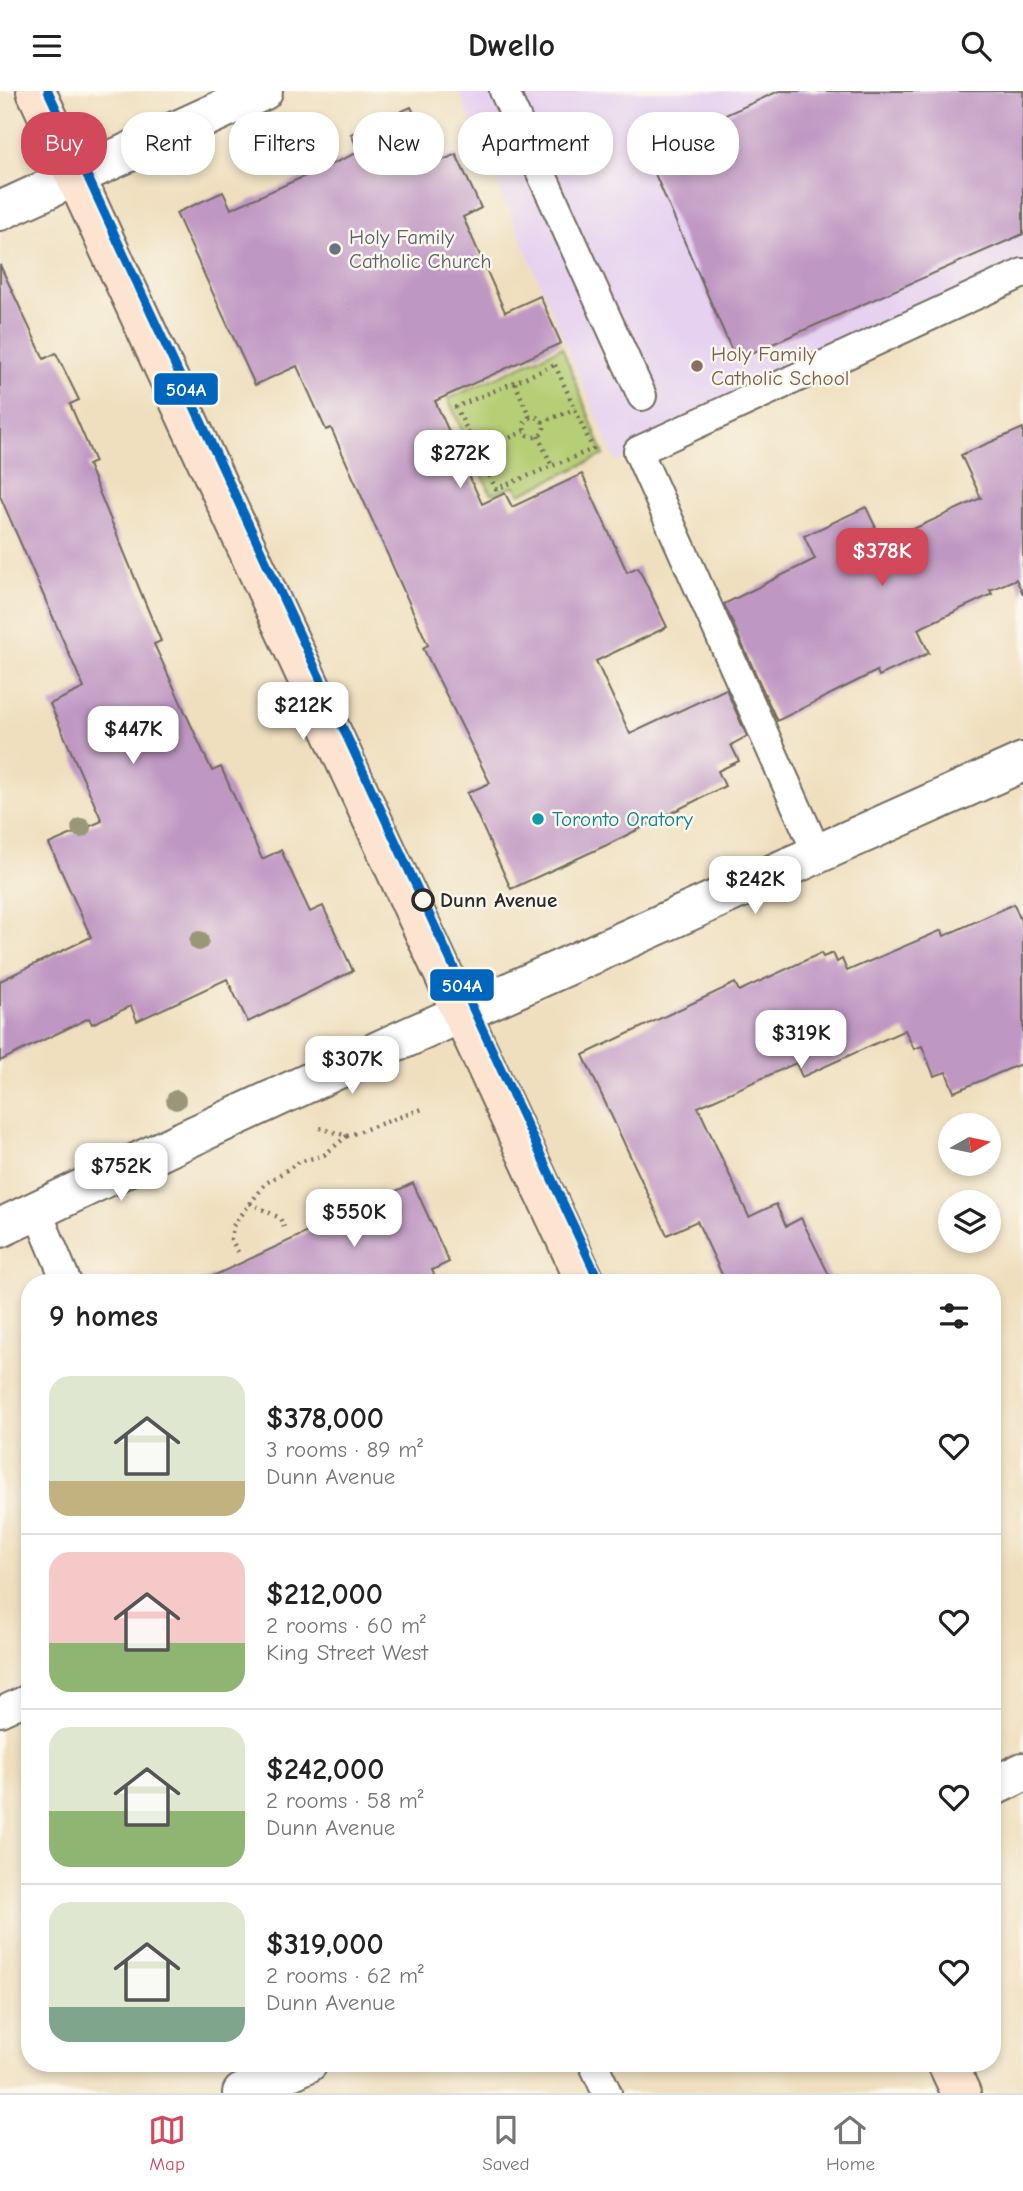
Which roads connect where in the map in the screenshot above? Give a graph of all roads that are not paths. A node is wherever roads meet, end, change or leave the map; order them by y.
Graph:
1 (36, 91) edge
2 (263, 91) edge
3 (504, 91) edge
4 (74, 177) junction
5 (0, 211) edge
6 (1023, 273) edge
7 (642, 395) dead end
8 (1023, 762) edge
9 (818, 855) junction
10 (461, 1013) junction
11 (37, 1211) junction
12 (0, 1228) edge
13 (63, 1274) edge
14 (582, 1274) edge
15 (21, 1702) edge
16 (0, 1712) edge
17 (1023, 1772) edge
18 (1001, 1783) edge
19 (288, 2072) edge
20 (597, 2072) edge
21 (951, 2072) edge
22 (242, 2093) edge
23 (607, 2093) edge
24 (961, 2093) edge

1 - 4 main road
2 - 4 street
3 - 7 lane
4 - 5 street
4 - 10 main road
6 - 9 lane
8 - 9 street
9 - 10 street
10 - 11 street
10 - 14 main road
11 - 12 street
11 - 13 lane
15 - 16 lane
17 - 18 street
19 - 22 street
20 - 23 lane
21 - 24 main road

